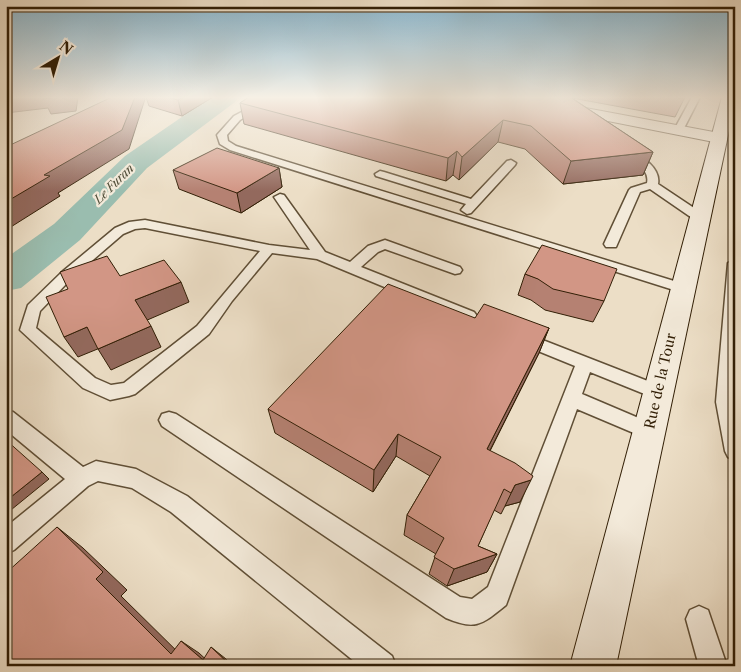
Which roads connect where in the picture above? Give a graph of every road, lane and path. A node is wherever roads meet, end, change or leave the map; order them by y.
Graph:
1 (228, 128) edge
2 (670, 128) edge
3 (721, 128) edge
4 (679, 130) joint
5 (719, 138) junction
6 (618, 145) edge
7 (511, 163) dead end
8 (380, 174) dead end
9 (652, 185) junction
10 (280, 197) dead end
11 (473, 203) junction
12 (699, 217) junction
13 (458, 218) junction
14 (611, 244) dead end
15 (269, 249) junction
16 (320, 255) junction
17 (735, 264) edge
18 (351, 268) junction
19 (455, 270) dead end
20 (682, 288) junction
21 (487, 324) edge
22 (505, 331) edge
23 (585, 364) junction
24 (657, 392) junction
25 (572, 398) junction
26 (6, 418) edge
27 (169, 420) dead end
28 (648, 431) junction
29 (735, 451) edge
30 (81, 478) junction
31 (6, 542) edge
32 (699, 619) dead end
33 (382, 666) edge
34 (593, 666) edge
35 (713, 666) edge

1 - 13 lane
2 - 4 street
3 - 5 street, Rue de la Tour
4 - 5 street
5 - 12 street, Rue de la Tour
6 - 9 lane
7 - 11 lane
8 - 11 lane
9 - 12 lane
9 - 14 lane
10 - 16 lane
11 - 13 lane
12 - 20 street, Rue de la Tour
13 - 20 lane
15 - 15 lane
15 - 16 lane
16 - 18 lane
17 - 29 lane
18 - 19 lane
18 - 21 lane
20 - 24 street, Rue de la Tour
22 - 23 lane
23 - 24 lane
23 - 25 lane
24 - 28 street, Rue de la Tour
25 - 27 lane
25 - 28 lane
26 - 30 lane
28 - 34 street, Rue de la Tour
30 - 31 lane
30 - 33 lane
32 - 35 lane

